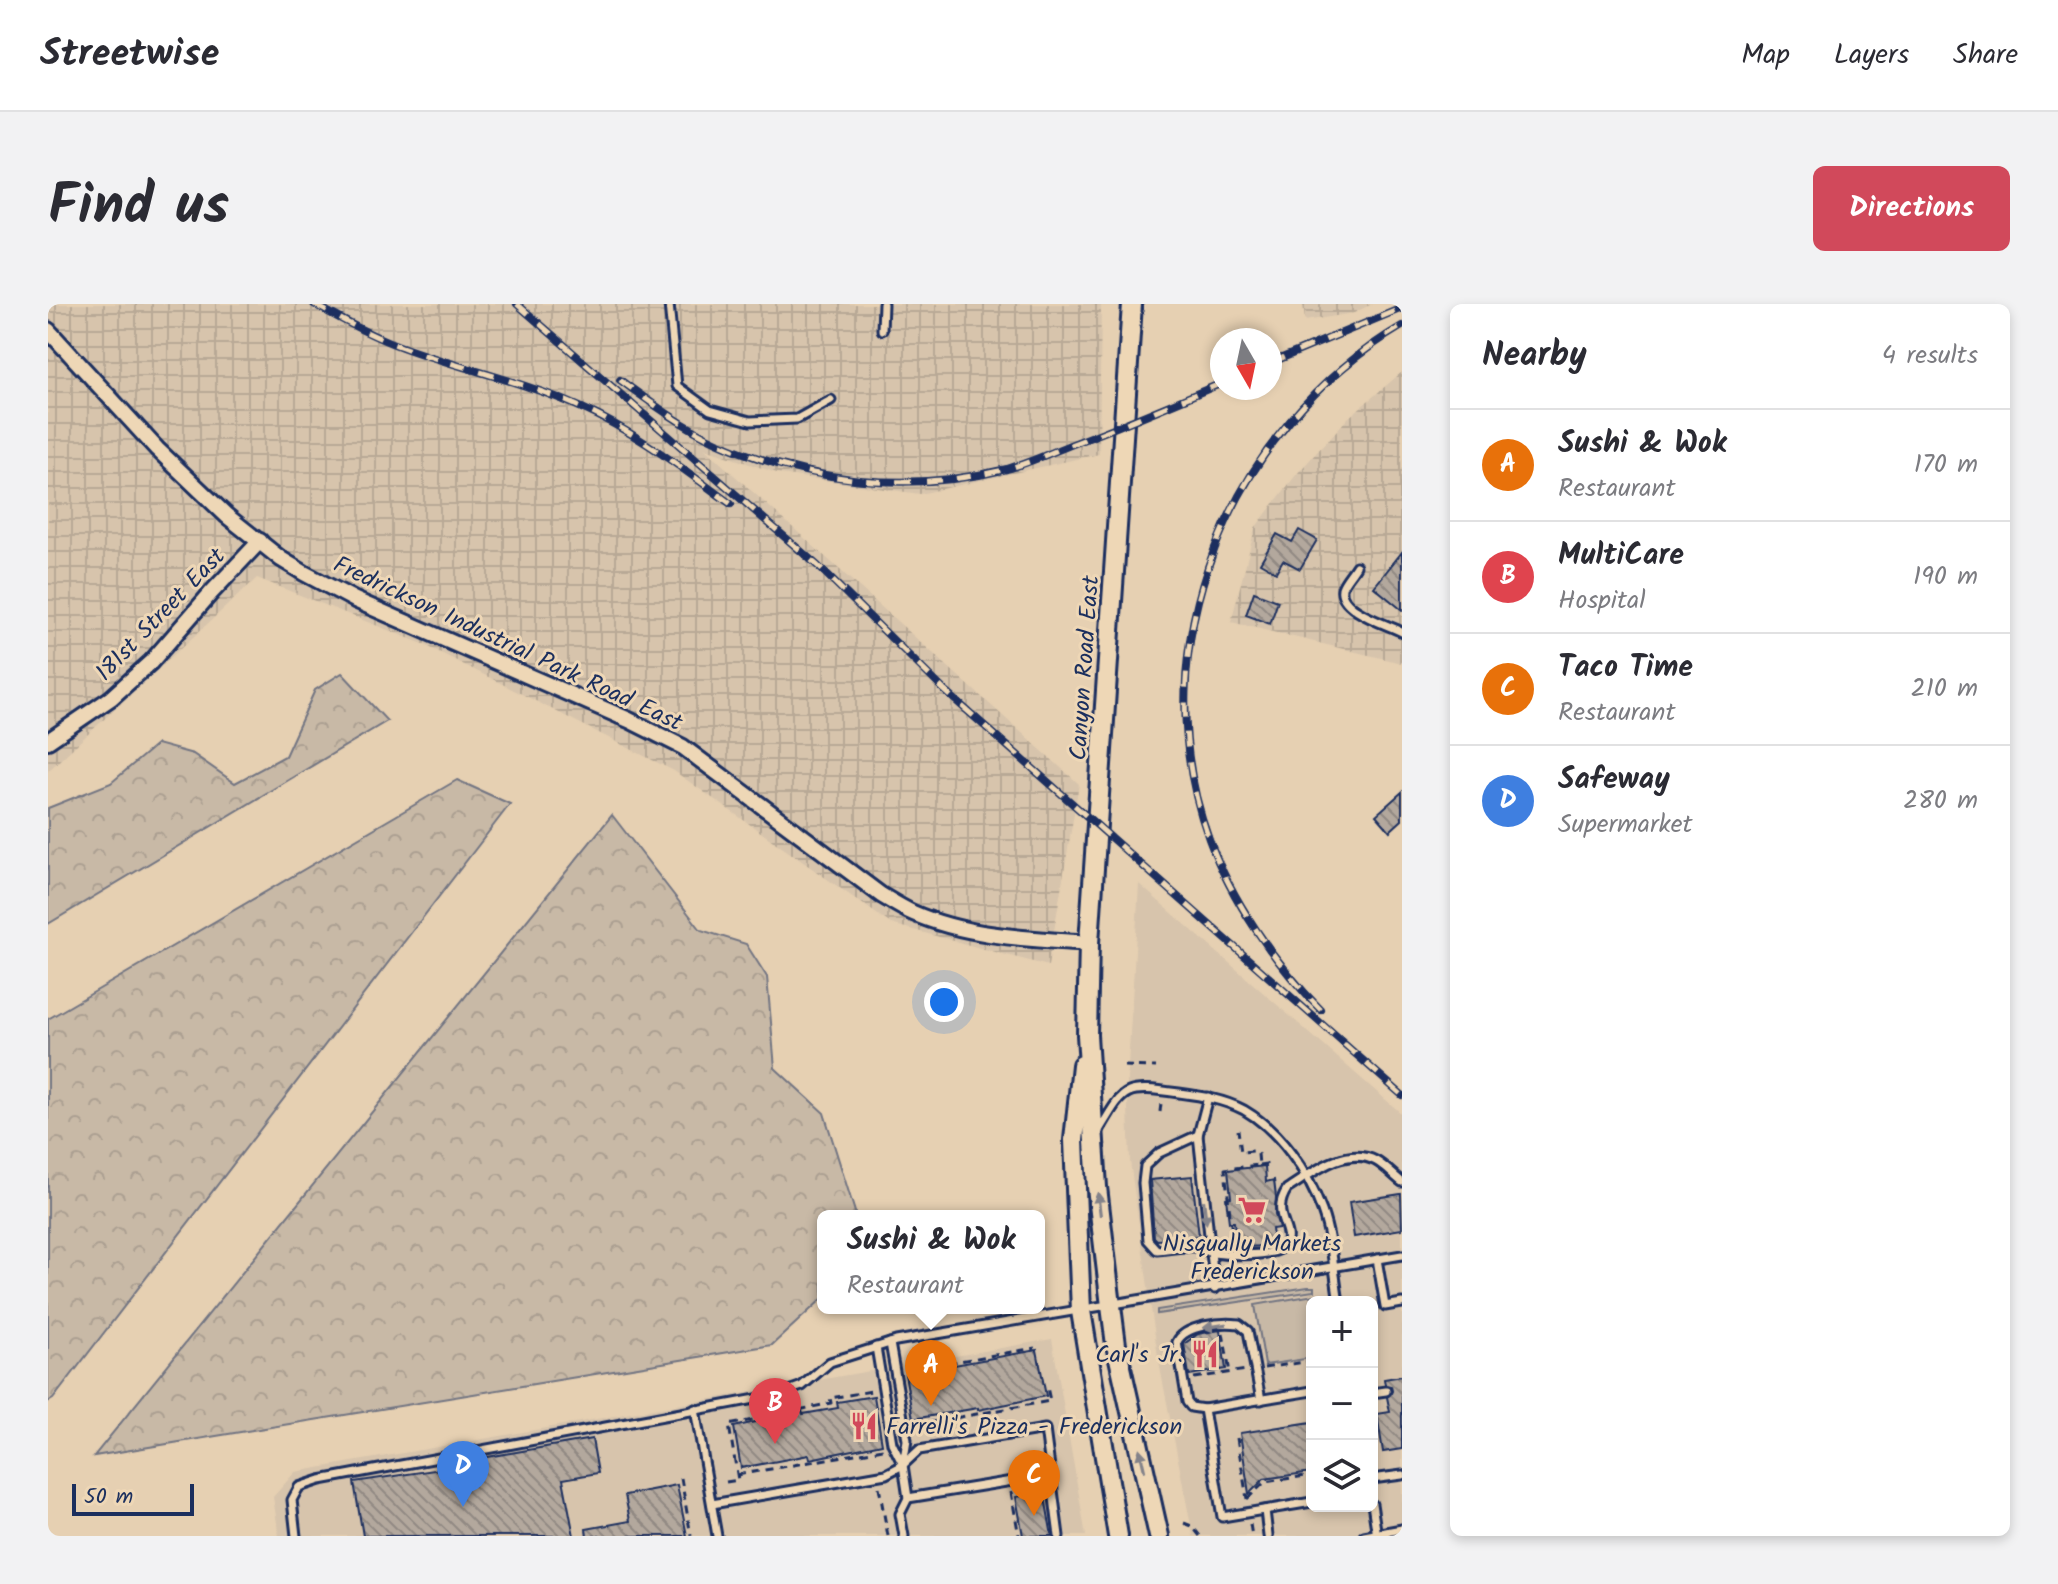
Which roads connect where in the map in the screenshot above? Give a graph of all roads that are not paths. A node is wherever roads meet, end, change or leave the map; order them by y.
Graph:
1 (669, 304) edge
2 (883, 304) edge
3 (1132, 304) edge
4 (48, 330) edge
5 (882, 330) dead end
6 (831, 400) dead end
7 (260, 541) junction
8 (1356, 566) dead end
9 (1402, 632) edge
10 (48, 741) edge
11 (1089, 943) junction
12 (1087, 1035) junction
13 (1208, 1097) junction
14 (1198, 1135) junction
15 (1094, 1140) junction
16 (1306, 1178) junction
17 (1402, 1182) edge
18 (1209, 1253) junction
19 (1402, 1255) edge
20 (1377, 1259) junction
21 (1333, 1269) junction
22 (1215, 1289) junction
23 (1338, 1296) edge
24 (1402, 1303) edge
25 (1111, 1306) junction
26 (1081, 1311) junction
27 (890, 1343) junction
28 (876, 1347) junction
29 (1386, 1391) dead end
30 (1306, 1392) edge
31 (1378, 1392) edge
32 (1261, 1400) junction
33 (695, 1409) junction
34 (1204, 1409) junction
35 (903, 1465) junction
36 (1049, 1475) junction
37 (1402, 1475) edge
38 (1378, 1478) edge
39 (908, 1498) junction
40 (1306, 1503) edge
41 (712, 1504) junction
42 (1265, 1510) junction
43 (1373, 1512) edge
44 (1402, 1529) edge
45 (1377, 1535) edge
46 (296, 1536) edge
47 (717, 1536) edge
48 (904, 1536) edge
49 (1059, 1536) edge
50 (1118, 1536) edge
51 (1159, 1536) edge
52 (1268, 1536) edge
53 (1364, 1536) edge

1 - 6 lane
2 - 5 lane
3 - 11 main road, Canyon Road East
4 - 7 street, Fredrickson Industrial Park Road East
7 - 10 street, 181st Street East
7 - 11 street, Fredrickson Industrial Park Road East
8 - 9 lane
11 - 12 main road, Canyon Road East
12 - 15 main road, Canyon Road East
12 - 26 main road, Canyon Road East
13 - 14 lane
13 - 15 lane
13 - 16 lane
14 -> 18 lane
14 - 18 lane
25 -> 15 main road, Canyon Road East
16 - 17 lane
16 - 18 lane
16 - 21 lane
18 - 22 lane
19 - 20 lane
20 - 21 lane
20 - 24 lane
21 - 22 lane
21 - 23 lane
22 - 25 lane
25 - 26 lane
51 -> 25 main road, Canyon Road East
26 - 27 lane
26 - 50 main road, Canyon Road East
27 - 28 lane
27 - 35 lane
28 - 33 lane
28 - 35 lane
29 - 31 lane
30 - 32 lane
32 - 34 lane
32 -> 34 lane
33 - 41 lane
33 - 46 lane
34 - 42 lane
35 - 36 lane
35 - 39 lane
35 - 41 lane
36 - 39 lane
36 - 49 lane
37 - 38 lane
39 - 48 lane
40 - 42 lane
41 - 47 lane
42 - 52 lane
43 - 45 lane
44 - 45 lane
45 - 53 lane

